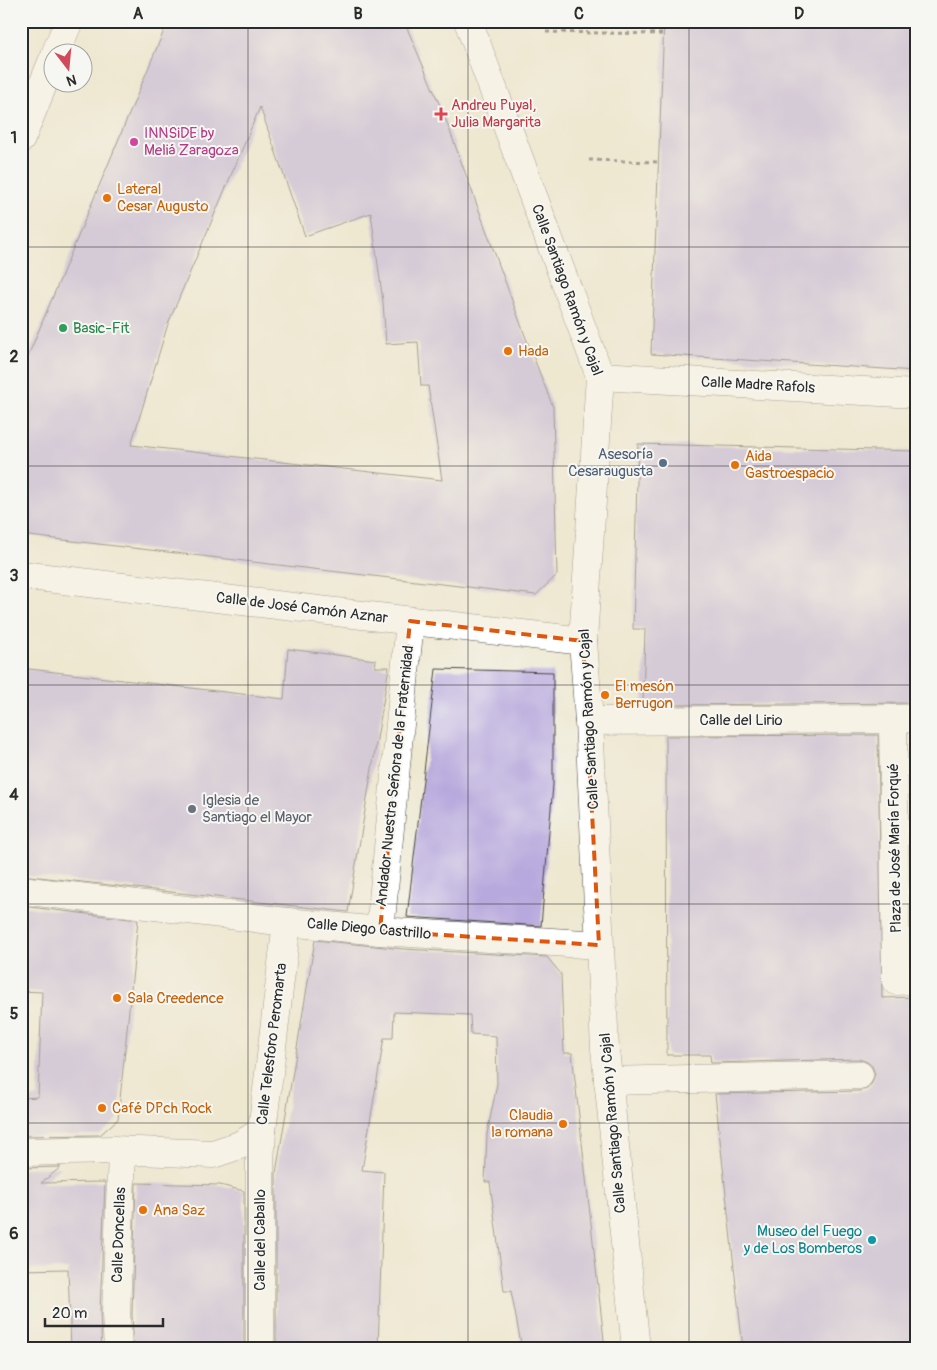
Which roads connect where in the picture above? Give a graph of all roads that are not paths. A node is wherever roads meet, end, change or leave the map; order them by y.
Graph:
1 (69, 21) edge
2 (468, 21) edge
3 (60, 42) edge
4 (42, 87) edge
5 (21, 139) edge
6 (600, 376) junction
7 (916, 394) edge
8 (21, 576) edge
9 (410, 621) junction
10 (582, 641) junction
11 (904, 718) edge
12 (589, 721) junction
13 (21, 890) edge
14 (287, 922) junction
15 (380, 931) junction
16 (599, 945) junction
17 (916, 980) edge
18 (859, 1075) dead end
19 (608, 1081) junction
20 (262, 1131) junction
21 (122, 1151) junction
22 (21, 1152) edge
23 (118, 1349) edge
24 (260, 1349) edge
25 (636, 1349) edge

1 - 3 street
2 - 6 street, Calle Santiago Ramón y Cajal
4 - 5 street
6 - 7 street, Calle Madre Rafols
6 - 10 street, Calle Santiago Ramón y Cajal
8 - 9 street, Calle de José Camón Aznar
9 - 10 street, Calle de José Camón Aznar
9 - 15 street, Andador Nuestra Señora de la Fraternidad
10 - 12 street, Calle Santiago Ramón y Cajal
11 - 12 street, Calle del Lirio
11 - 17 street, Plaza de José María Forqué
12 - 16 street, Calle Santiago Ramón y Cajal
13 - 14 street, Calle Diego Castrillo
14 - 15 street, Calle Diego Castrillo
14 - 20 street, Calle Telesforo Peromarta
15 - 16 street, Calle Diego Castrillo
16 - 19 street, Calle Santiago Ramón y Cajal
18 - 19 street
19 - 25 street, Calle Santiago Ramón y Cajal
20 - 21 street, Calle Telesforo Peromarta
20 - 24 street, Calle del Caballo
21 - 22 street, Calle Telesforo Peromarta
21 - 23 street, Calle Doncellas

